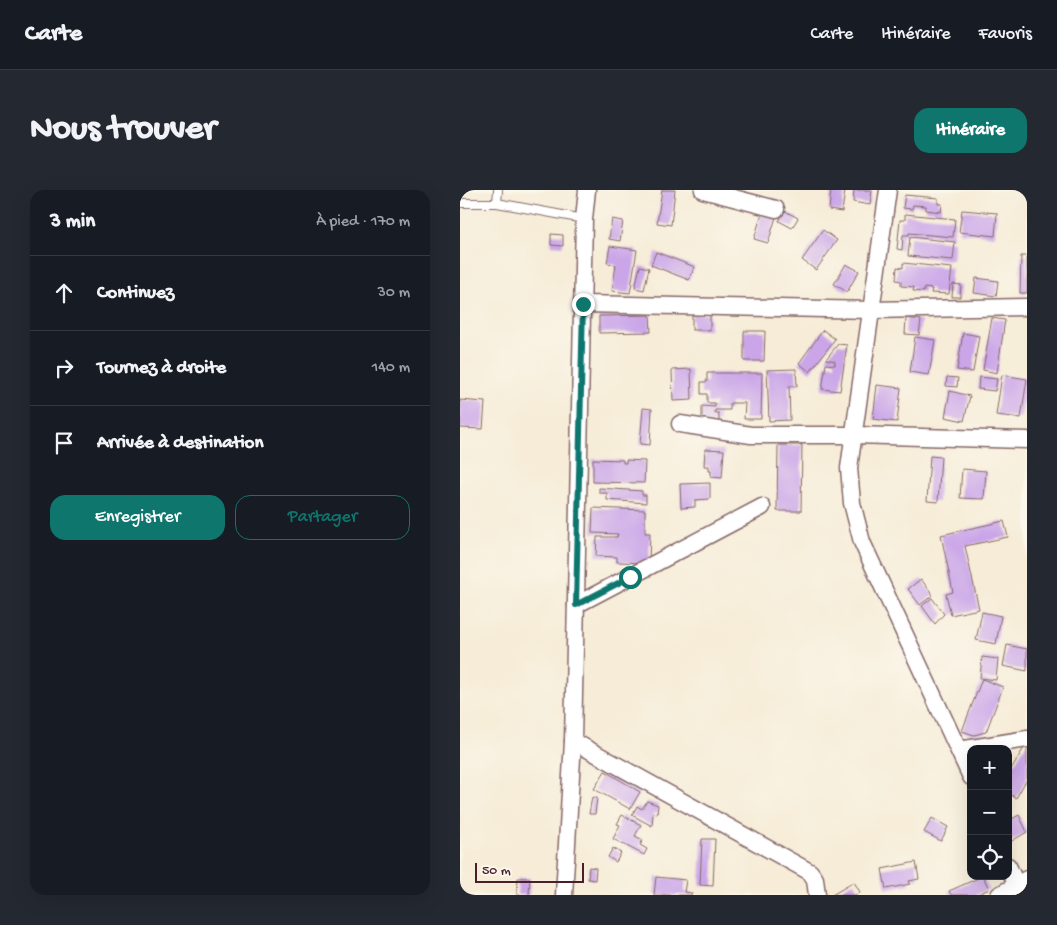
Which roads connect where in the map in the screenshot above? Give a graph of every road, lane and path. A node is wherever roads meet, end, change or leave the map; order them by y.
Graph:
1 (498, 190) edge
2 (588, 190) edge
3 (703, 190) edge
4 (888, 190) edge
5 (460, 203) edge
6 (497, 203) junction
7 (776, 209) dead end
8 (584, 219) junction
9 (583, 304) junction
10 (1027, 307) edge
11 (871, 310) junction
12 (680, 424) dead end
13 (854, 435) junction
14 (1027, 440) edge
15 (762, 507) dead end
16 (576, 605) junction
17 (1027, 739) edge
18 (573, 740) junction
19 (959, 750) junction
20 (967, 768) edge
21 (1012, 872) edge
22 (1021, 886) edge
23 (564, 895) edge
24 (817, 895) edge
25 (999, 895) edge

1 - 6 lane
2 - 8 street
3 - 7 street
4 - 11 street
5 - 6 lane
6 - 8 lane
8 - 9 street
9 - 11 street
9 - 16 street
10 - 11 street
11 - 13 street
12 - 13 street
13 - 14 street
13 - 19 street
15 - 16 street
16 - 18 street
17 - 19 street
18 - 23 street
18 - 24 street
19 - 20 street
21 - 22 street
22 - 25 street

